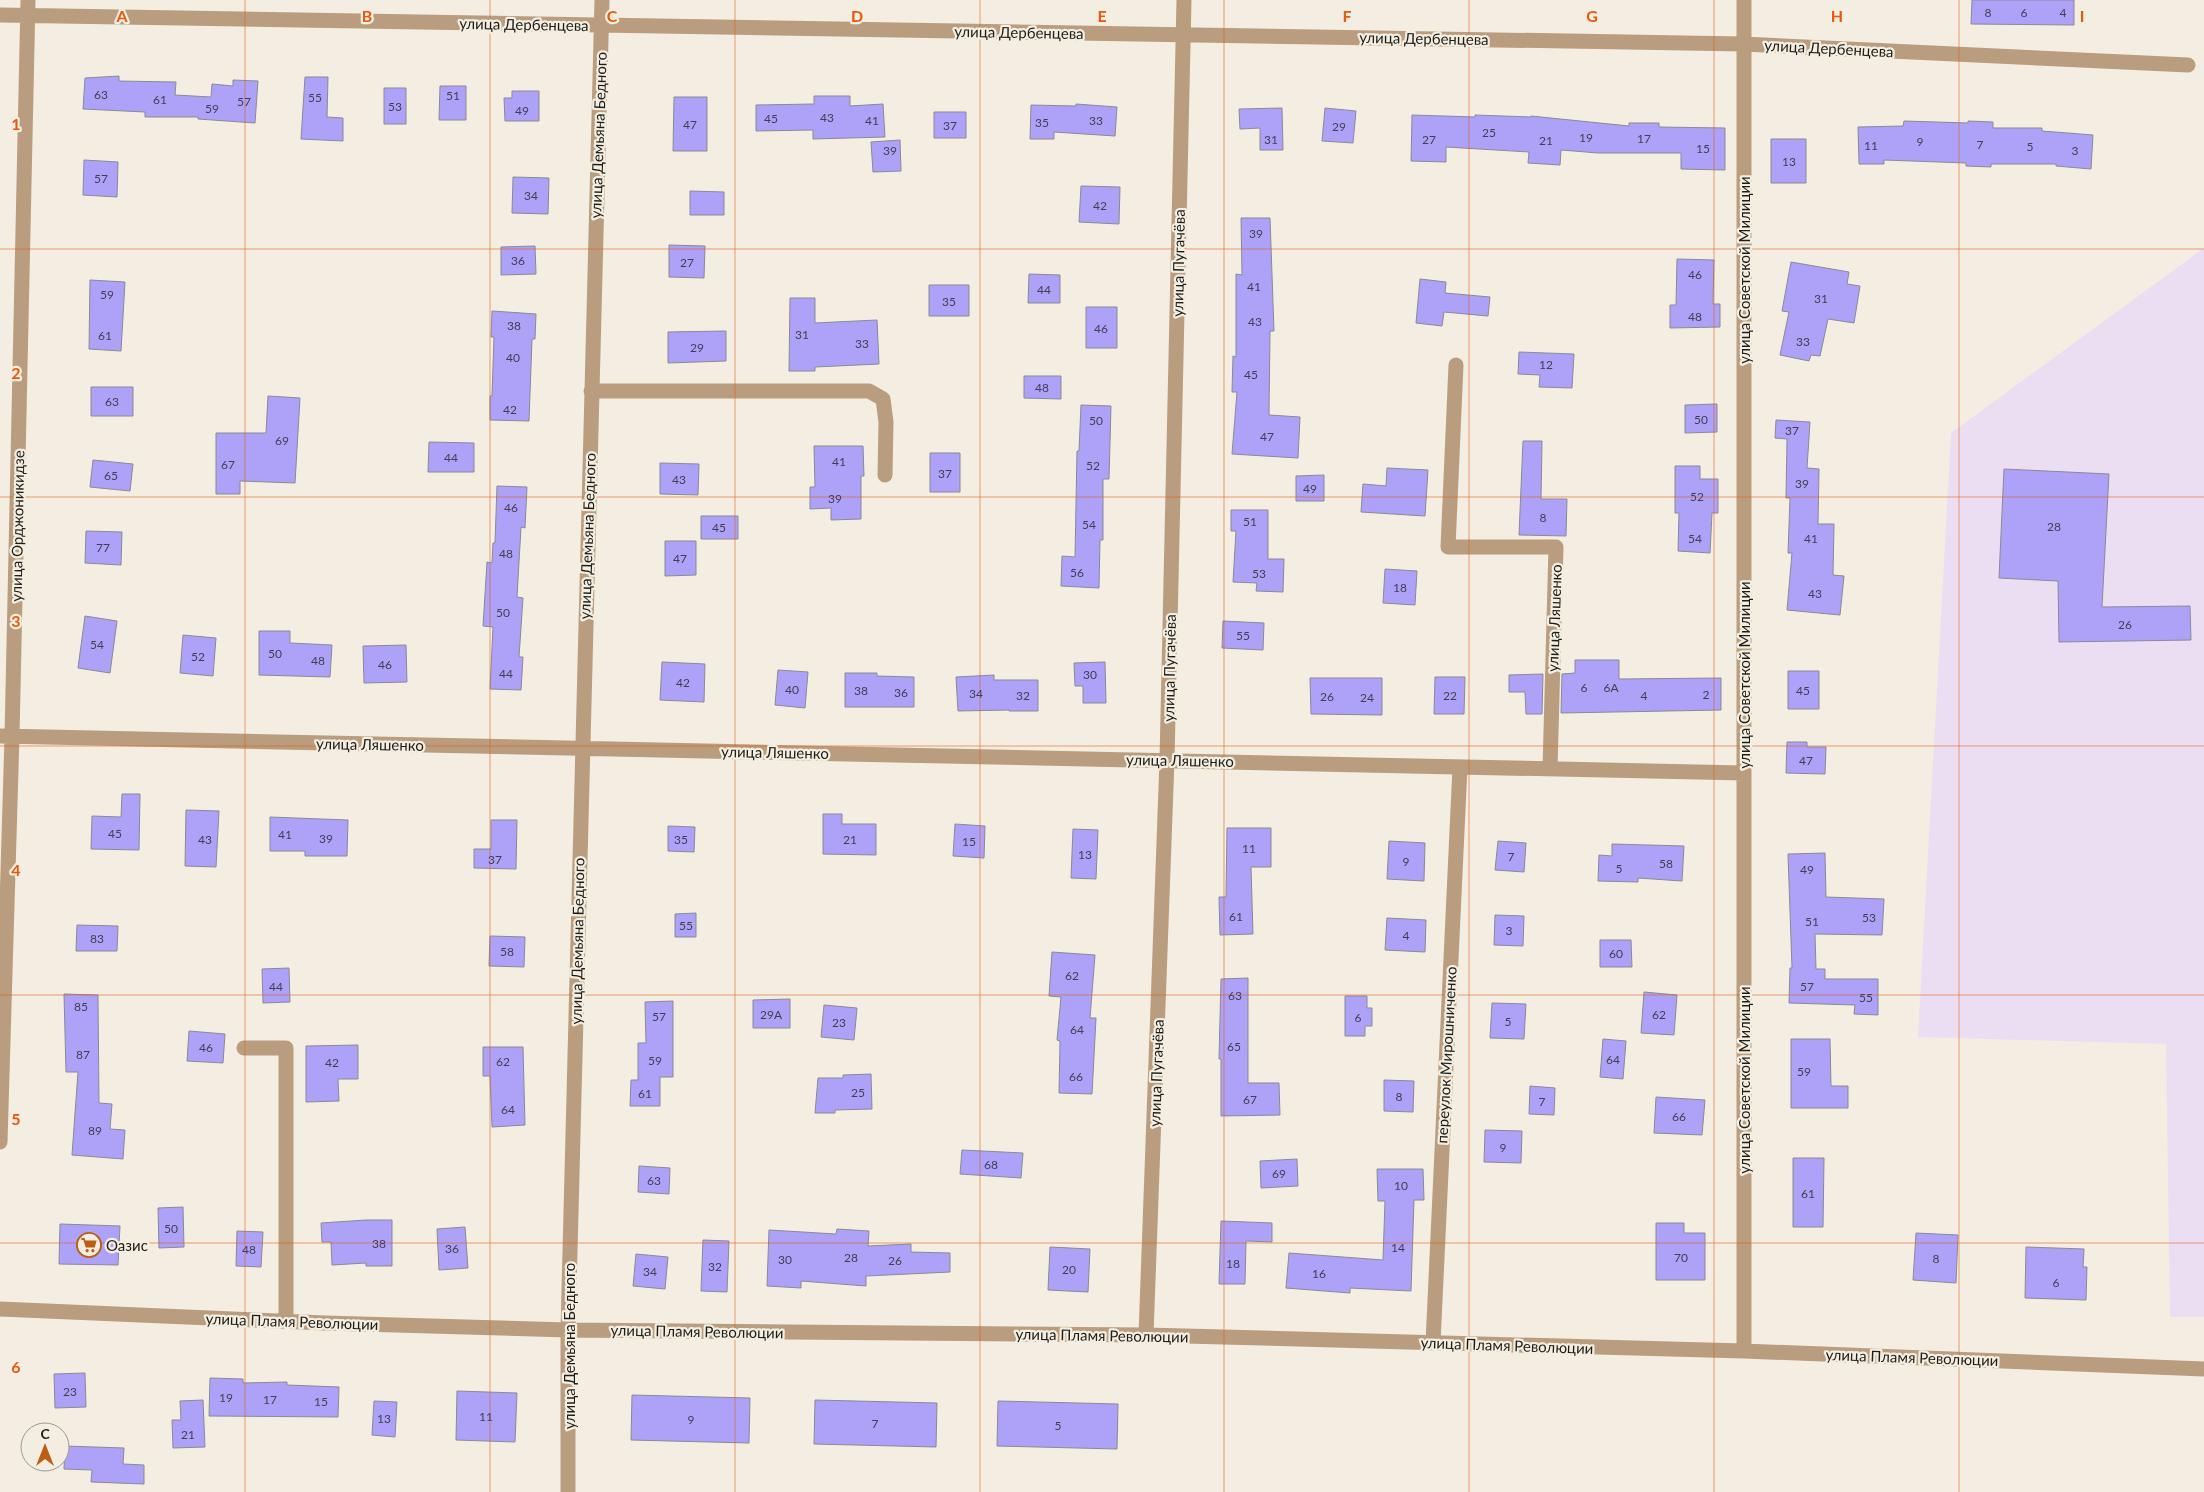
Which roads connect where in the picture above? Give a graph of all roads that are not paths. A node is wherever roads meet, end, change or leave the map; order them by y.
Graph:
1 (28, 0) edge
2 (602, 0) edge
3 (1184, 0) edge
4 (1744, 0) edge
5 (0, 15) edge
6 (28, 16) junction
7 (601, 25) junction
8 (1183, 34) junction
9 (1743, 44) junction
10 (2188, 65) dead end
11 (1456, 365) dead end
12 (591, 391) junction
13 (885, 475) dead end
14 (6, 736) edge
15 (581, 748) junction
16 (1167, 760) junction
17 (1460, 767) junction
18 (1550, 769) junction
19 (1744, 773) junction
20 (244, 1048) dead end
21 (0, 1142) edge
22 (0, 1309) edge
23 (286, 1321) junction
24 (568, 1330) junction
25 (1146, 1335) junction
26 (1433, 1343) junction
27 (1744, 1351) junction
28 (2204, 1369) edge
29 (568, 1492) edge

1 - 6 street, улица Орджоникидзе
2 - 7 street, улица Демьяна Бедного
3 - 8 street, улица Пугачёва
4 - 9 street, улица Советской Милиции
5 - 6 street, улица Дербенцева
6 - 7 street, улица Дербенцева
6 - 14 street, улица Орджоникидзе
7 - 8 street, улица Дербенцева
7 - 12 street, улица Демьяна Бедного
8 - 9 street, улица Дербенцева
8 - 16 street, улица Пугачёва
9 - 10 street, улица Дербенцева
9 - 19 street, улица Советской Милиции
11 - 18 street, улица Ляшенко
12 - 13 street
12 - 15 street, улица Демьяна Бедного
14 - 15 street, улица Ляшенко
14 - 21 street, улица Орджоникидзе
15 - 16 street, улица Ляшенко
15 - 24 street, улица Демьяна Бедного
16 - 17 street, улица Ляшенко
16 - 25 street, улица Пугачёва
17 - 18 street, улица Ляшенко
17 - 26 street, переулок Мирошниченко
18 - 19 street, улица Ляшенко
19 - 27 street, улица Советской Милиции
20 - 23 street
22 - 23 street, улица Пламя Революции
23 - 24 street, улица Пламя Революции
24 - 25 street, улица Пламя Революции
24 - 29 street, улица Демьяна Бедного
25 - 26 street, улица Пламя Революции
26 - 27 street, улица Пламя Революции
27 - 28 street, улица Пламя Революции

